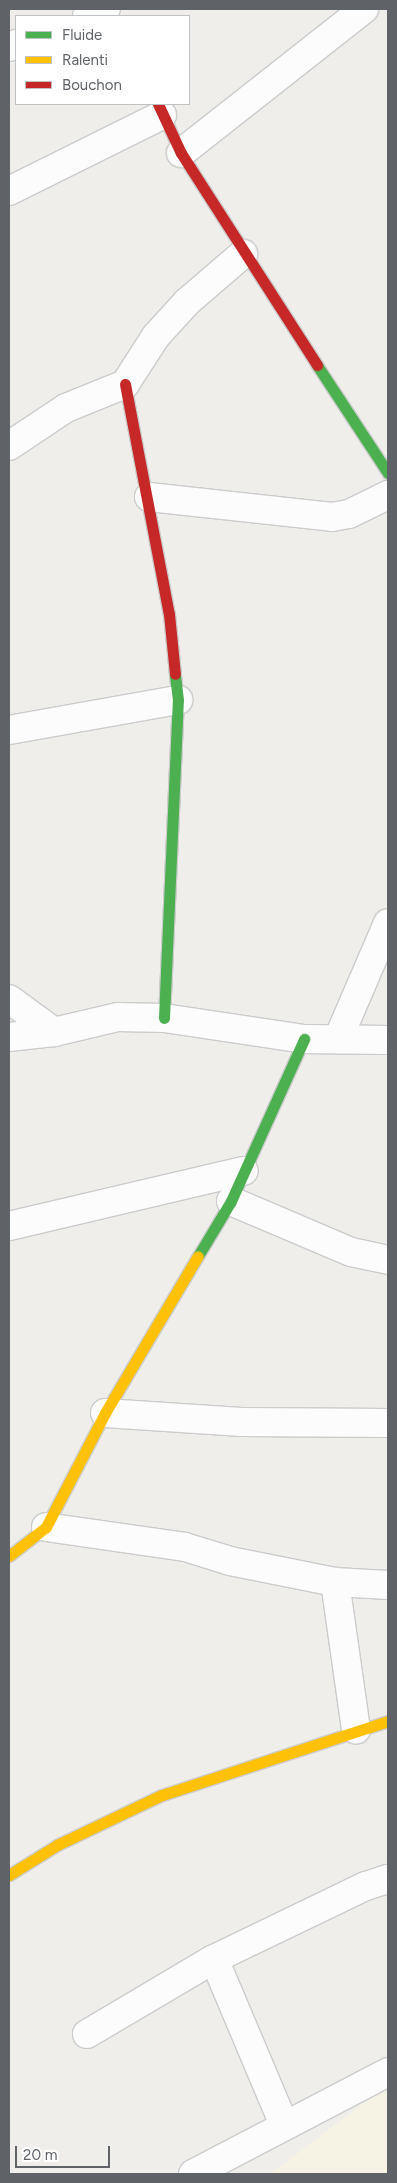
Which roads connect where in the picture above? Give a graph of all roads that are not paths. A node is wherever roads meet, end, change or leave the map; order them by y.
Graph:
1 (106, 9) edge
2 (364, 9) edge
3 (90, 15) edge
4 (160, 110) edge
5 (181, 153) junction
6 (9, 191) edge
7 (243, 254) junction
8 (125, 384) junction
9 (11, 436) edge
10 (388, 473) edge
11 (388, 495) edge
12 (149, 497) junction
13 (178, 700) junction
14 (9, 730) edge
15 (388, 923) edge
16 (9, 999) edge
17 (164, 1018) junction
18 (54, 1032) junction
19 (9, 1037) edge
20 (304, 1039) junction
21 (338, 1039) junction
22 (388, 1040) edge
23 (244, 1171) junction
24 (231, 1201) junction
25 (9, 1226) edge
26 (388, 1260) edge
27 (105, 1412) junction
28 (388, 1423) edge
29 (46, 1527) junction
30 (9, 1556) edge
31 (335, 1582) junction
32 (388, 1585) edge
33 (388, 1721) edge
34 (356, 1730) junction
35 (9, 1875) edge
36 (388, 1879) edge
37 (214, 1959) junction
38 (87, 2034) dead end
39 (388, 2072) edge
40 (284, 2124) junction
41 (192, 2174) edge

1 - 3 street
2 - 5 street
4 - 5 street
4 - 6 street
5 - 7 street
7 - 8 street
7 - 10 street
8 - 9 street
8 - 12 street
11 - 12 street
12 - 13 street
13 - 14 street
13 - 17 street
15 - 21 street
16 - 18 street
17 - 18 street
17 - 20 street
18 - 19 street
20 - 21 street
20 - 23 street
21 - 22 street
23 - 24 street
23 - 25 street
24 - 26 street
24 - 27 street
27 - 28 street
27 - 29 street
29 - 30 street
29 - 31 street
31 - 32 street
31 - 34 street
33 - 34 street
34 - 35 street
36 - 37 street
37 - 38 street
37 - 40 street
39 - 40 street
40 - 41 street

